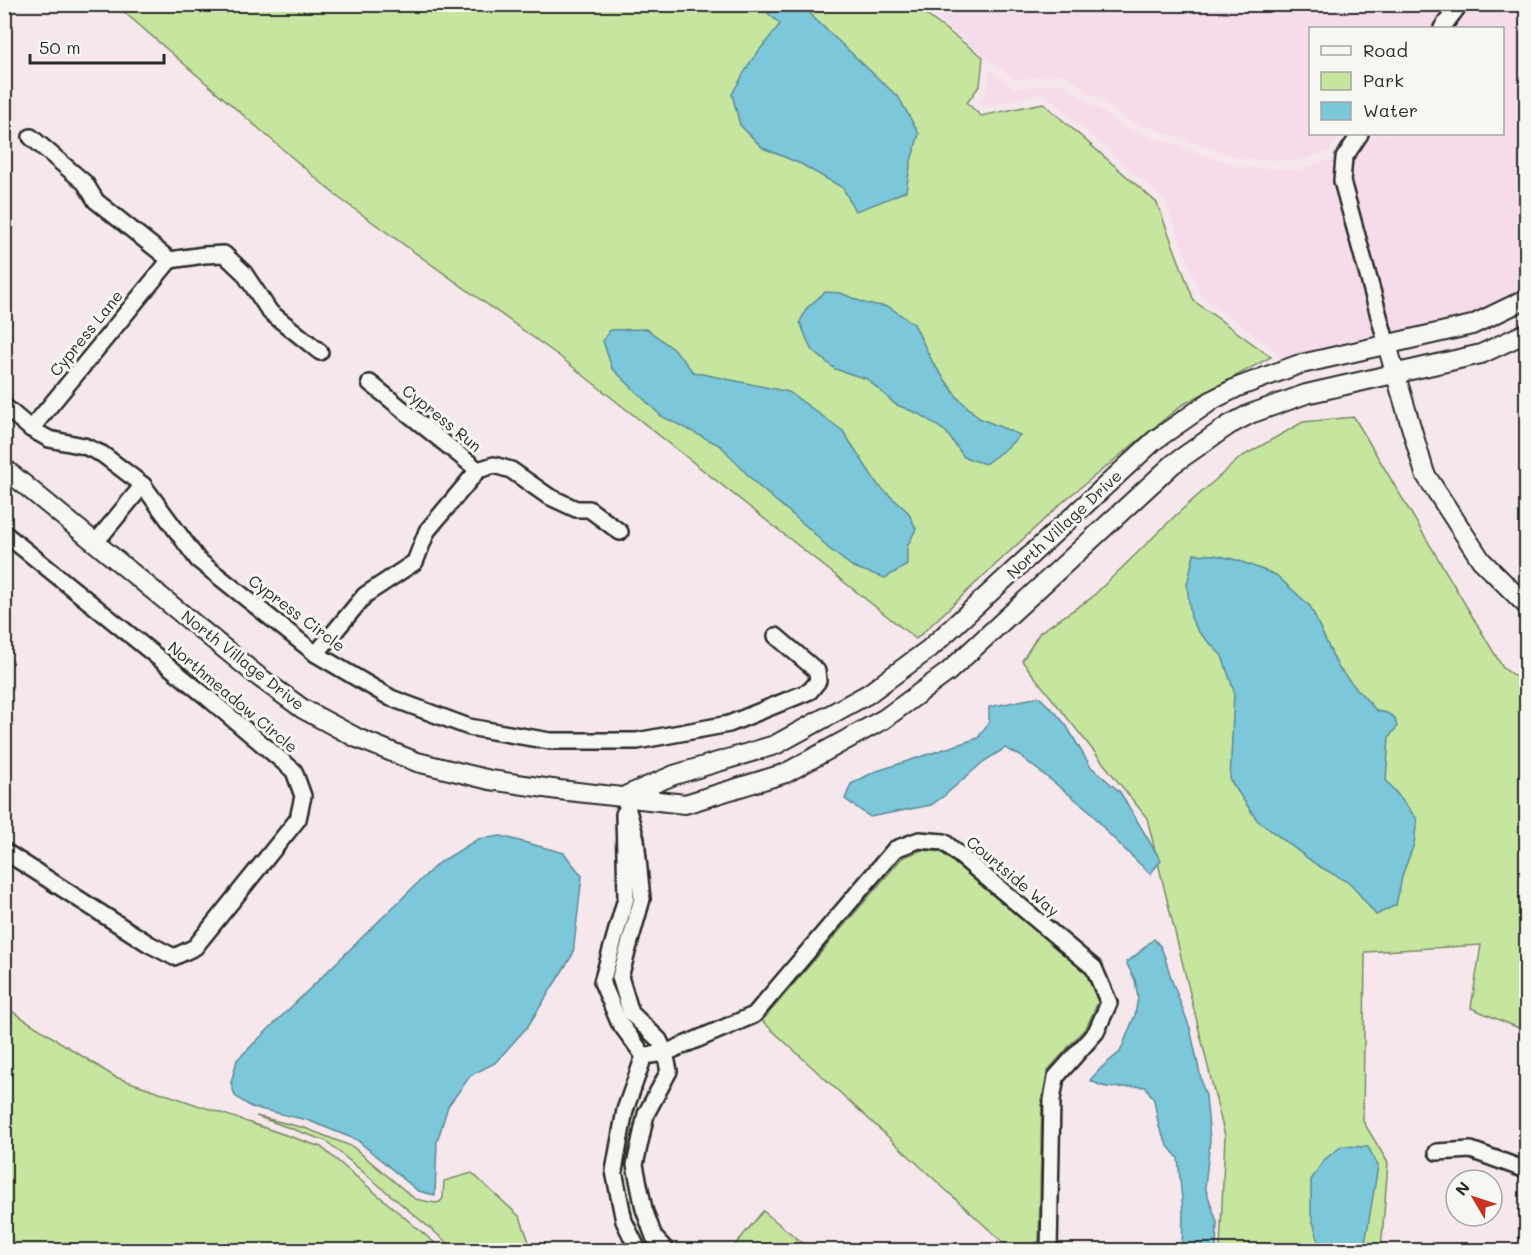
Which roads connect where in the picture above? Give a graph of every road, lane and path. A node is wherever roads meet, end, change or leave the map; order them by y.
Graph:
1 (1460, 4) edge
2 (1443, 27) edge
3 (1359, 135) edge
4 (31, 137) dead end
5 (170, 260) junction
6 (1527, 299) edge
7 (1527, 333) edge
8 (1387, 345) junction
9 (320, 352) dead end
10 (1395, 374) junction
11 (370, 383) dead end
12 (4, 406) edge
13 (31, 429) junction
14 (4, 468) edge
15 (478, 470) junction
16 (143, 485) junction
17 (620, 532) dead end
18 (4, 533) edge
19 (96, 542) junction
20 (1527, 605) edge
21 (776, 636) dead end
22 (316, 654) junction
23 (624, 796) junction
24 (4, 851) edge
25 (665, 1053) junction
26 (644, 1056) junction
27 (1437, 1152) dead end
28 (1527, 1170) edge
29 (1047, 1250) edge
30 (638, 1251) edge
31 (666, 1251) edge

1 - 2 street
3 - 8 street
4 - 5 street
5 - 9 street
5 - 13 street, Cypress Lane
6 - 8 street, North Village Drive
7 - 10 street, North Village Drive
8 - 10 street
8 - 23 street, North Village Drive
10 - 20 street
10 - 23 street, North Village Drive
11 - 15 street, Cypress Run
12 - 13 street, Cypress Circle
13 - 16 street, Cypress Circle
14 - 19 street, North Village Drive
15 - 17 street, Cypress Run
15 - 22 street
16 - 19 street
16 - 22 street, Cypress Circle
18 - 24 street, Northmeadow Circle
19 - 23 street, North Village Drive
21 - 22 street, Cypress Circle
23 - 25 street
23 - 26 street
25 - 26 street, Courtside Way
25 - 29 street, Courtside Way
25 - 31 street
26 - 30 street
27 - 28 street

